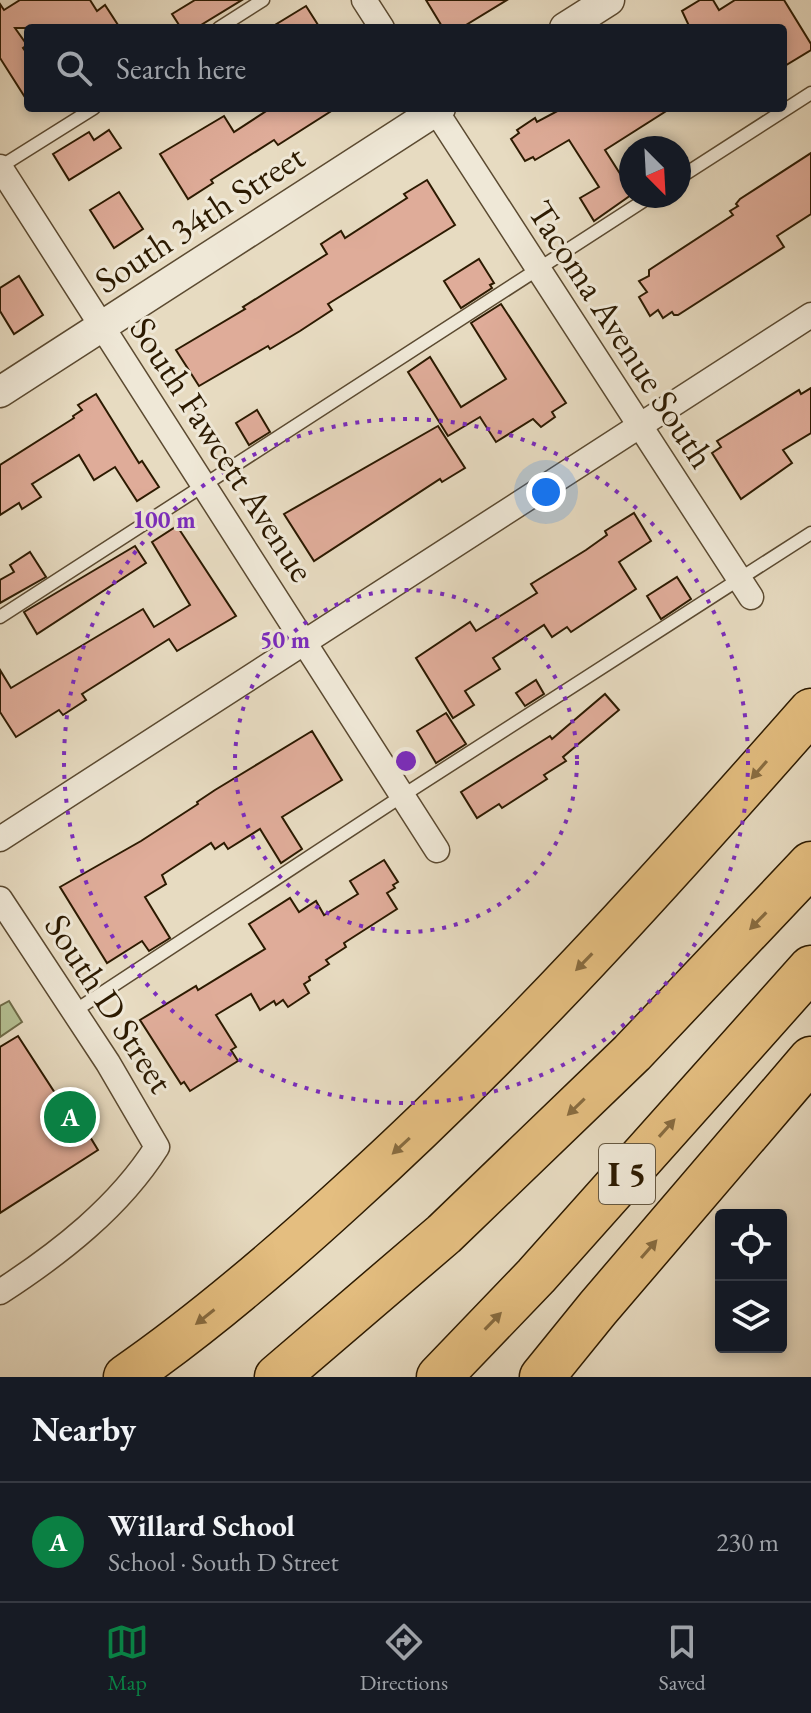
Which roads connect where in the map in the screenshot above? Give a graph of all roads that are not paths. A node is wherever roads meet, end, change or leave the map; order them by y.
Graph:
1 (263, 0) edge
2 (364, 0) edge
3 (609, 0) edge
4 (225, 24) edge
5 (379, 24) edge
6 (571, 24) edge
7 (811, 93) edge
8 (787, 108) edge
9 (88, 112) edge
10 (432, 112) edge
11 (439, 112) edge
12 (781, 112) edge
13 (0, 167) edge
14 (691, 170) edge
15 (632, 208) edge
16 (538, 269) junction
17 (811, 315) edge
18 (102, 326) junction
19 (0, 392) edge
20 (639, 426) junction
21 (204, 485) junction
22 (811, 533) edge
23 (745, 589) junction
24 (0, 617) edge
25 (304, 642) junction
26 (811, 711) edge
27 (402, 796) junction
28 (0, 839) edge
29 (437, 850) dead end
30 (811, 864) edge
31 (0, 899) edge
32 (811, 968) edge
33 (73, 1012) junction
34 (811, 1059) edge
35 (444, 1234) junction
36 (0, 1292) edge
37 (598, 1308) junction
38 (126, 1377) edge
39 (277, 1377) edge
40 (322, 1377) edge
41 (439, 1377) edge
42 (531, 1377) edge
43 (542, 1377) edge

1 - 4 lane
2 - 5 street
3 - 6 street
7 - 8 lane
9 - 13 lane
10 - 18 street, South 34th Street
11 - 16 street, Tacoma Avenue South
12 - 14 lane
13 - 18 street, South Fawcett Avenue
15 - 16 lane
16 - 20 street, Tacoma Avenue South
16 - 21 lane
17 - 20 street
18 - 19 street, South 34th Street
18 - 21 street, South Fawcett Avenue
20 - 23 street, Tacoma Avenue South
20 - 25 street
21 - 24 lane
21 - 25 street, South Fawcett Avenue
22 - 23 lane
23 - 27 lane
25 - 27 street, South Fawcett Avenue
25 - 28 street
26 -> 38 highway
27 - 29 street, South Fawcett Avenue
27 - 33 lane
30 -> 35 highway, I 5
31 - 33 street, South D Street
41 -> 32 highway, I 5
33 - 36 street, South D Street
37 -> 34 highway
35 - 39 highway, I 5
35 - 40 highway, I 5
37 - 42 highway
37 - 43 highway

